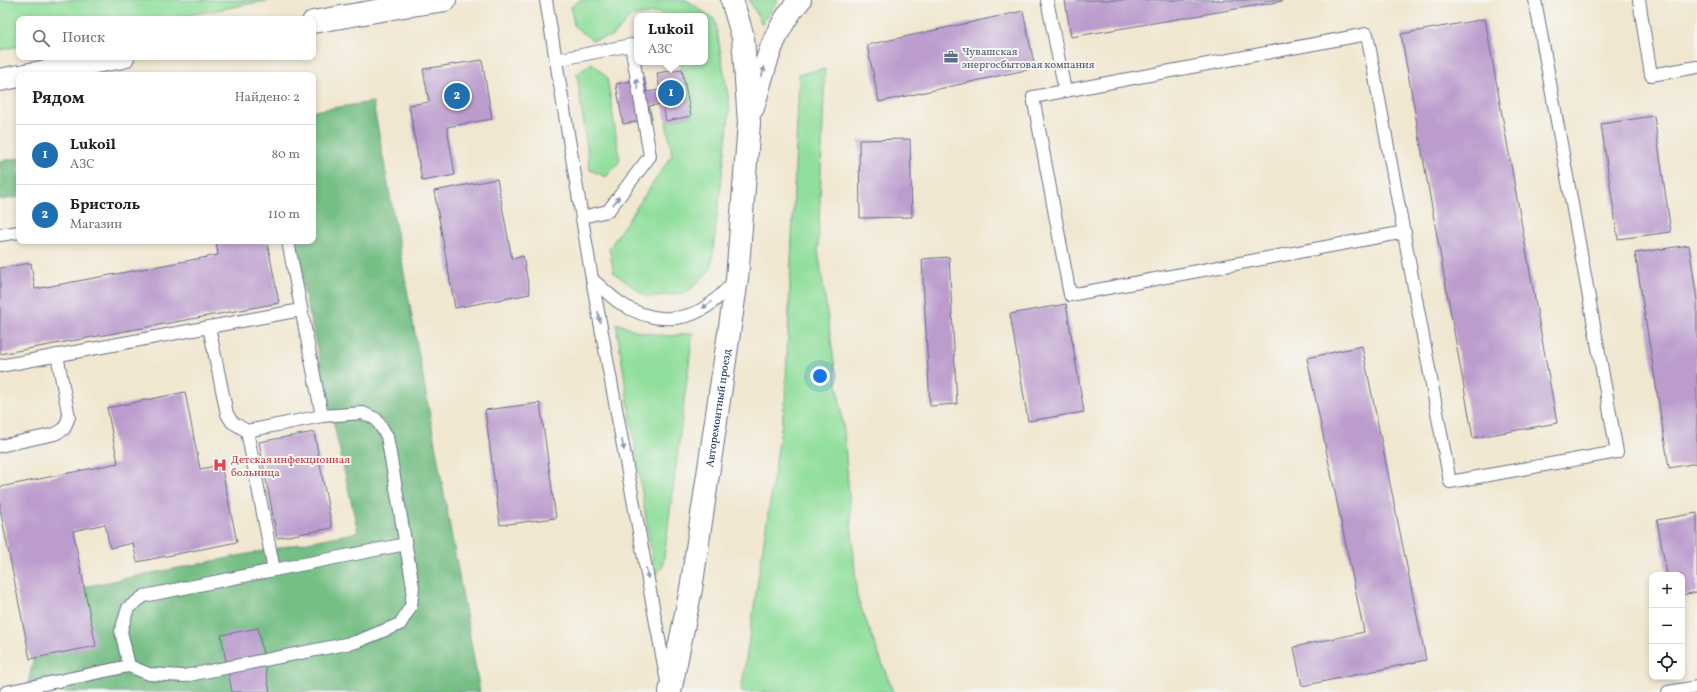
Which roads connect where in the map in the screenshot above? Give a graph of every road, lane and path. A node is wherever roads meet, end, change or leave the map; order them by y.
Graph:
1 (445, 0) edge
2 (546, 0) edge
3 (732, 0) edge
4 (800, 0) edge
5 (1047, 0) edge
6 (1535, 0) edge
7 (1638, 0) edge
8 (416, 2) edge
9 (316, 21) edge
10 (107, 60) edge
11 (556, 60) junction
12 (634, 63) edge
13 (634, 65) edge
14 (1697, 67) edge
15 (41, 72) edge
16 (16, 77) edge
17 (0, 80) edge
18 (1065, 90) junction
19 (749, 123) junction
20 (582, 217) junction
21 (16, 232) edge
22 (1405, 232) junction
23 (0, 235) edge
24 (289, 244) edge
25 (592, 279) junction
26 (737, 279) junction
27 (301, 310) junction
28 (209, 327) junction
29 (57, 355) junction
30 (0, 366) edge
31 (322, 416) junction
32 (247, 431) junction
33 (0, 446) edge
34 (406, 544) junction
35 (274, 570) junction
36 (129, 666) junction
37 (1697, 687) edge
38 (6, 692) edge
39 (669, 692) edge
40 (1668, 692) edge

1 - 8 street
2 - 11 lane
3 - 19 street, Авторемонтный проезд
19 -> 4 street, Авторемонтный проезд
5 - 18 lane
6 - 22 lane
7 - 14 lane
8 - 9 street
10 - 15 street
12 -> 11 lane
11 - 20 lane
20 -> 13 lane
16 - 17 street
18 - 22 lane
18 - 22 lane
19 - 26 street, Авторемонтный проезд
20 - 25 lane
21 - 23 lane
24 - 27 lane
26 -> 25 lane
25 -> 39 lane
26 - 39 street, Авторемонтный проезд
27 - 28 lane
27 - 31 lane
28 - 29 lane
28 - 32 lane
29 - 30 lane
29 - 33 lane
31 - 32 lane
31 - 34 lane
32 - 35 lane
34 - 35 lane
34 - 36 lane
35 - 36 lane
36 - 38 lane
37 - 40 lane

